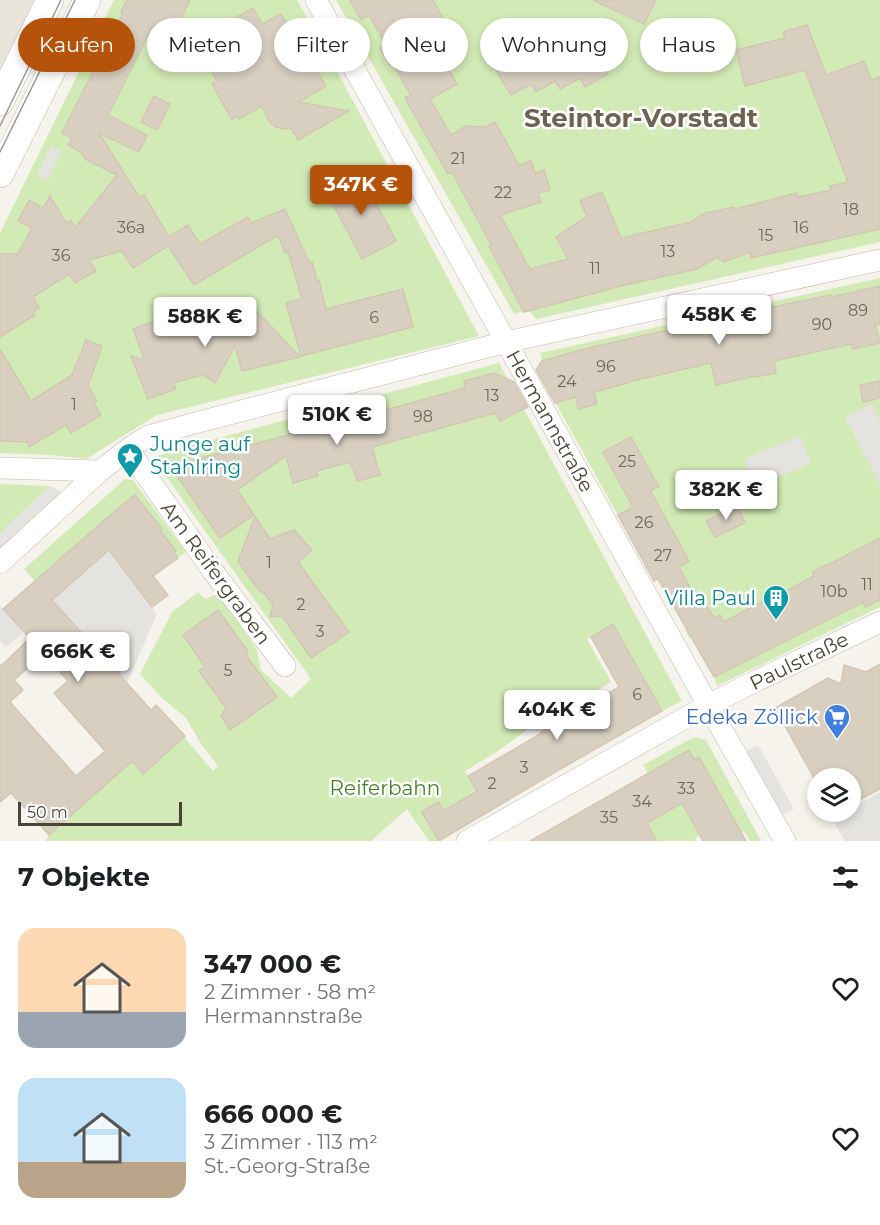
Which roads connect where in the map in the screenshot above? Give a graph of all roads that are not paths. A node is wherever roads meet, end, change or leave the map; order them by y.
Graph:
1 (50, 0) edge
2 (87, 0) edge
3 (316, 0) edge
4 (0, 102) edge
5 (0, 174) edge
6 (880, 260) edge
7 (506, 342) junction
8 (128, 449) junction
9 (0, 468) edge
10 (100, 471) junction
11 (0, 562) edge
12 (880, 622) edge
13 (285, 666) dead end
14 (708, 705) junction
15 (467, 841) edge
16 (785, 841) edge

1 - 4 street
2 - 5 street
3 - 7 street, Hermannstraße
6 - 7 street
7 - 8 street
7 - 14 street, Hermannstraße
8 - 10 street
8 - 13 street, Am Reifergraben
9 - 10 street
10 - 11 street
12 - 14 street, Paulstraße
14 - 15 street, Paulstraße
14 - 16 street, Hermannstraße

